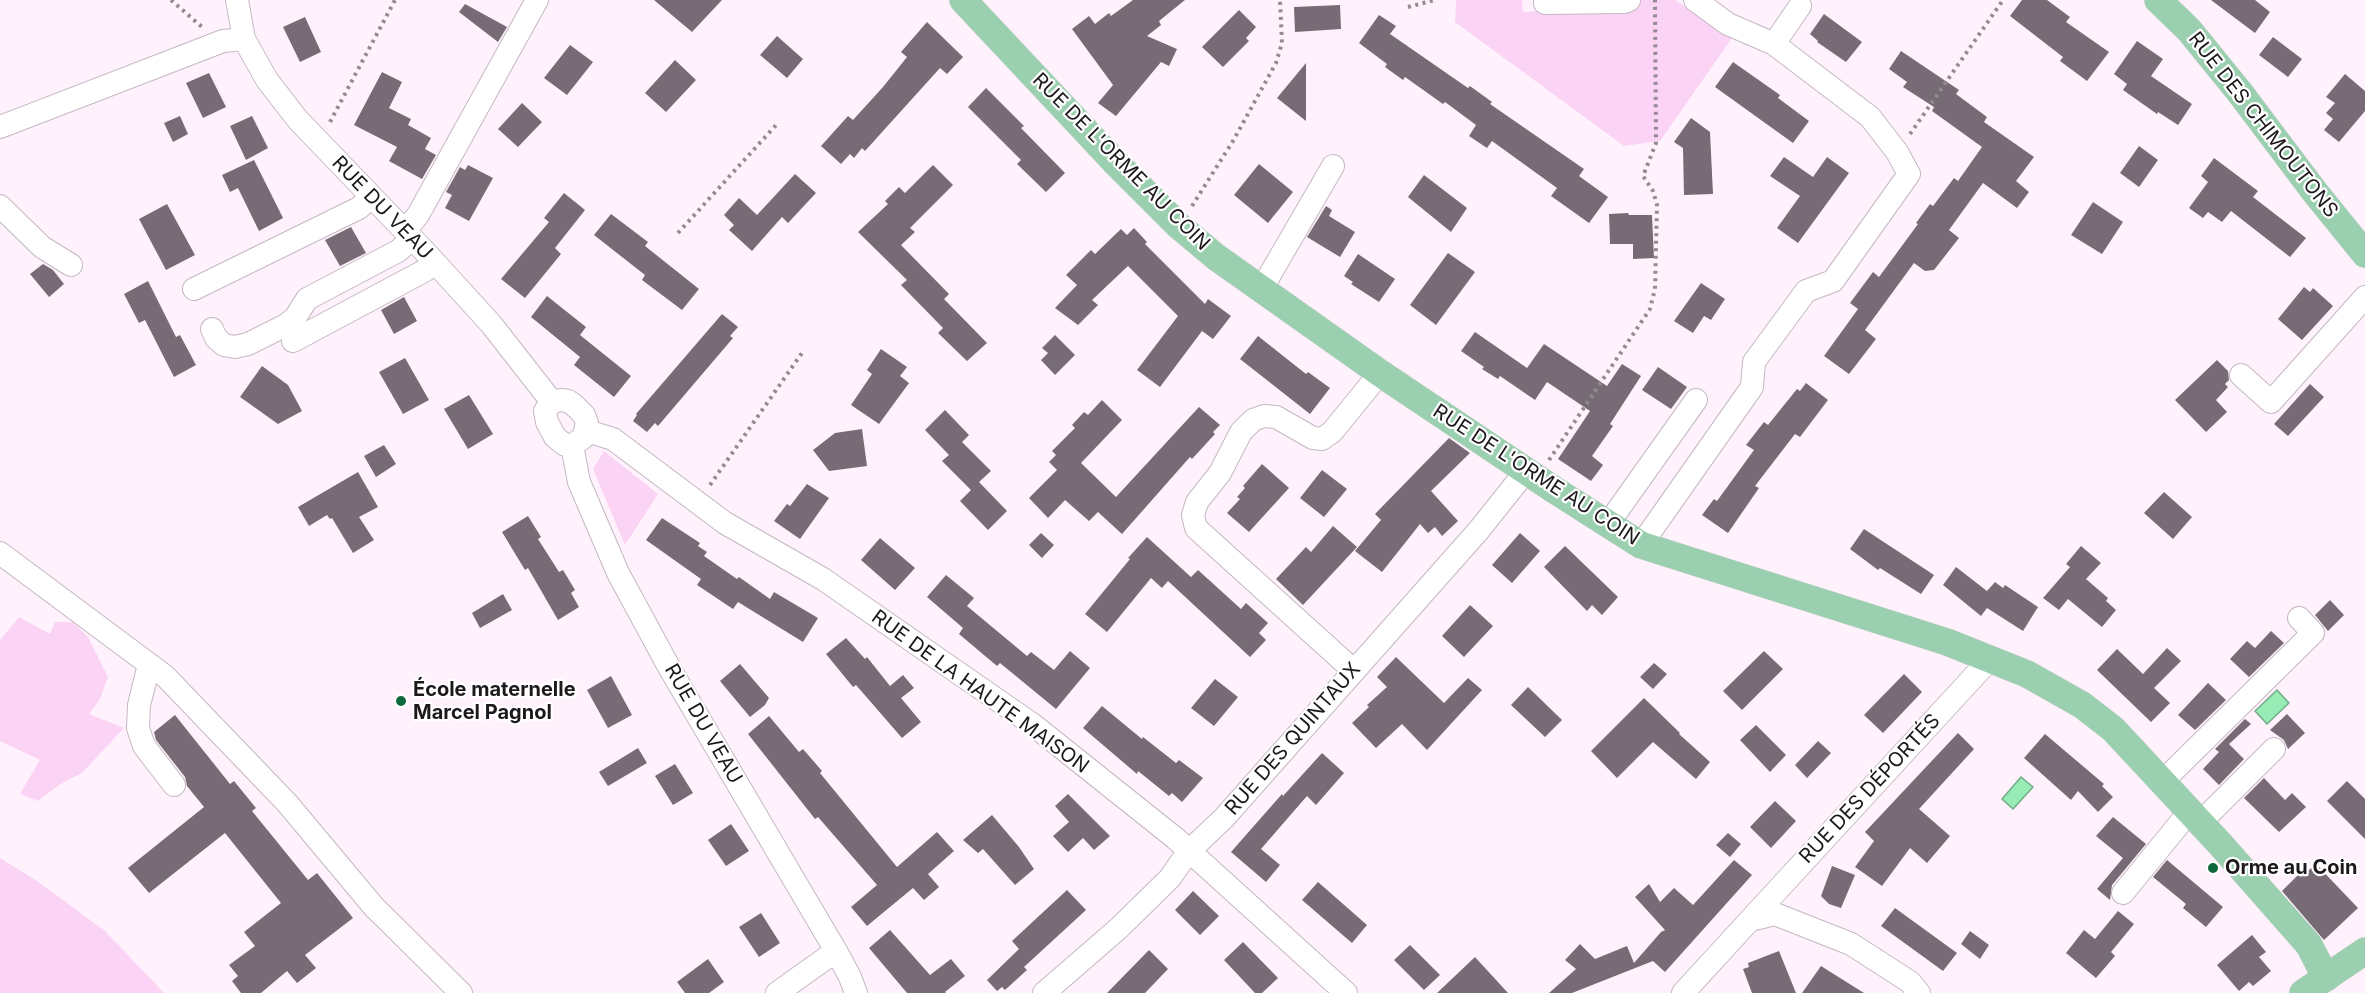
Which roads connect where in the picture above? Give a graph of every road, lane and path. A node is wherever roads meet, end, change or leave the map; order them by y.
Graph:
1 (171, 0) edge
2 (237, 0) edge
3 (395, 0) edge
4 (537, 0) edge
5 (963, 0) edge
6 (1280, 0) edge
7 (1436, 0) edge
8 (1629, 0) edge
9 (1655, 0) edge
10 (1695, 0) edge
11 (2003, 0) edge
12 (2158, 0) edge
13 (1545, 3) dead end
14 (1800, 6) dead end
15 (1408, 7) dead end
16 (244, 39) junction
17 (1774, 44) junction
18 (213, 45) junction
19 (777, 124) dead end
20 (0, 127) edge
21 (315, 138) junction
22 (1897, 152) junction
23 (1333, 166) dead end
24 (371, 197) junction
25 (0, 206) edge
26 (1179, 226) junction
27 (678, 233) dead end
28 (408, 235) junction
29 (2365, 254) edge
30 (435, 263) junction
31 (71, 264) dead end
32 (194, 289) dead end
33 (1261, 290) junction
34 (2365, 297) edge
35 (212, 329) dead end
36 (293, 341) dead end
37 (804, 350) dead end
38 (1380, 373) junction
39 (2241, 375) dead end
40 (1696, 400) dead end
41 (552, 402) junction
42 (579, 438) junction
43 (1532, 475) junction
44 (697, 503) junction
45 (1608, 524) junction
46 (1641, 545) junction
47 (0, 553) edge
48 (2299, 618) dead end
49 (1991, 658) junction
50 (149, 665) junction
51 (1353, 670) junction
52 (2274, 749) dead end
53 (2162, 782) junction
54 (174, 785) dead end
55 (2195, 817) junction
56 (1188, 852) junction
57 (2123, 893) dead end
58 (1750, 920) junction
59 (836, 951) junction
60 (2365, 951) edge
61 (2330, 986) edge
62 (461, 993) edge
63 (777, 993) edge
64 (856, 993) edge
65 (1044, 993) edge
66 (1346, 993) edge
67 (1683, 993) edge
68 (1919, 993) edge
69 (2303, 993) edge

1 - 18 path
2 - 16 street, RUE DU VEAU
3 - 21 path
4 - 28 street
5 - 26 main road, RUE DE L'ORME AU COIN
6 - 26 path
7 - 15 path
8 - 13 street
9 - 43 path
10 - 17 street
11 - 22 path
12 - 29 main road, RUE DES CHIMOUTONS
14 - 17 street
16 - 18 street
16 - 21 street, RUE DU VEAU
17 - 22 street
18 - 20 street
19 - 27 path
21 - 24 street, RUE DU VEAU
22 - 46 street
23 - 33 street
24 - 28 street, RUE DU VEAU
24 - 32 street
25 - 31 street
26 - 33 main road, RUE DE L'ORME AU COIN
28 - 30 street, RUE DU VEAU
28 - 35 street
30 - 36 street
30 - 41 street, RUE DU VEAU
33 - 38 main road, RUE DE L'ORME AU COIN
34 - 39 street
37 - 44 path
38 - 43 main road, RUE DE L'ORME AU COIN
38 - 51 street
40 - 45 street
41 - 42 street, RUE DU VEAU
41 - 42 street
42 - 44 street, RUE DE LA HAUTE MAISON
42 - 59 street, RUE DU VEAU
43 - 45 main road, RUE DE L'ORME AU COIN
43 - 51 street, RUE DES QUINTAUX
44 - 56 street, RUE DE LA HAUTE MAISON
45 - 46 main road, RUE DE L'ORME AU COIN
46 - 49 main road, RUE DE L'ORME AU COIN
47 - 50 street
48 - 53 street
49 - 53 main road, RUE DE L'ORME AU COIN
49 - 58 street, RUE DES DÉPORTÉS
50 - 54 street
50 - 62 street
51 - 56 street, RUE DES QUINTAUX
52 - 55 street
53 - 55 main road, RUE DE L'ORME AU COIN
55 - 57 street
55 - 61 main road, RUE DE L'ORME AU COIN
56 - 65 street, RUE DES QUINTAUX
56 - 66 street, RUE DE LA HAUTE MAISON
58 - 67 street, RUE DES DÉPORTÉS
58 - 68 street
59 - 63 street
59 - 64 street, RUE DU VEAU
60 - 61 main road
61 - 69 main road

